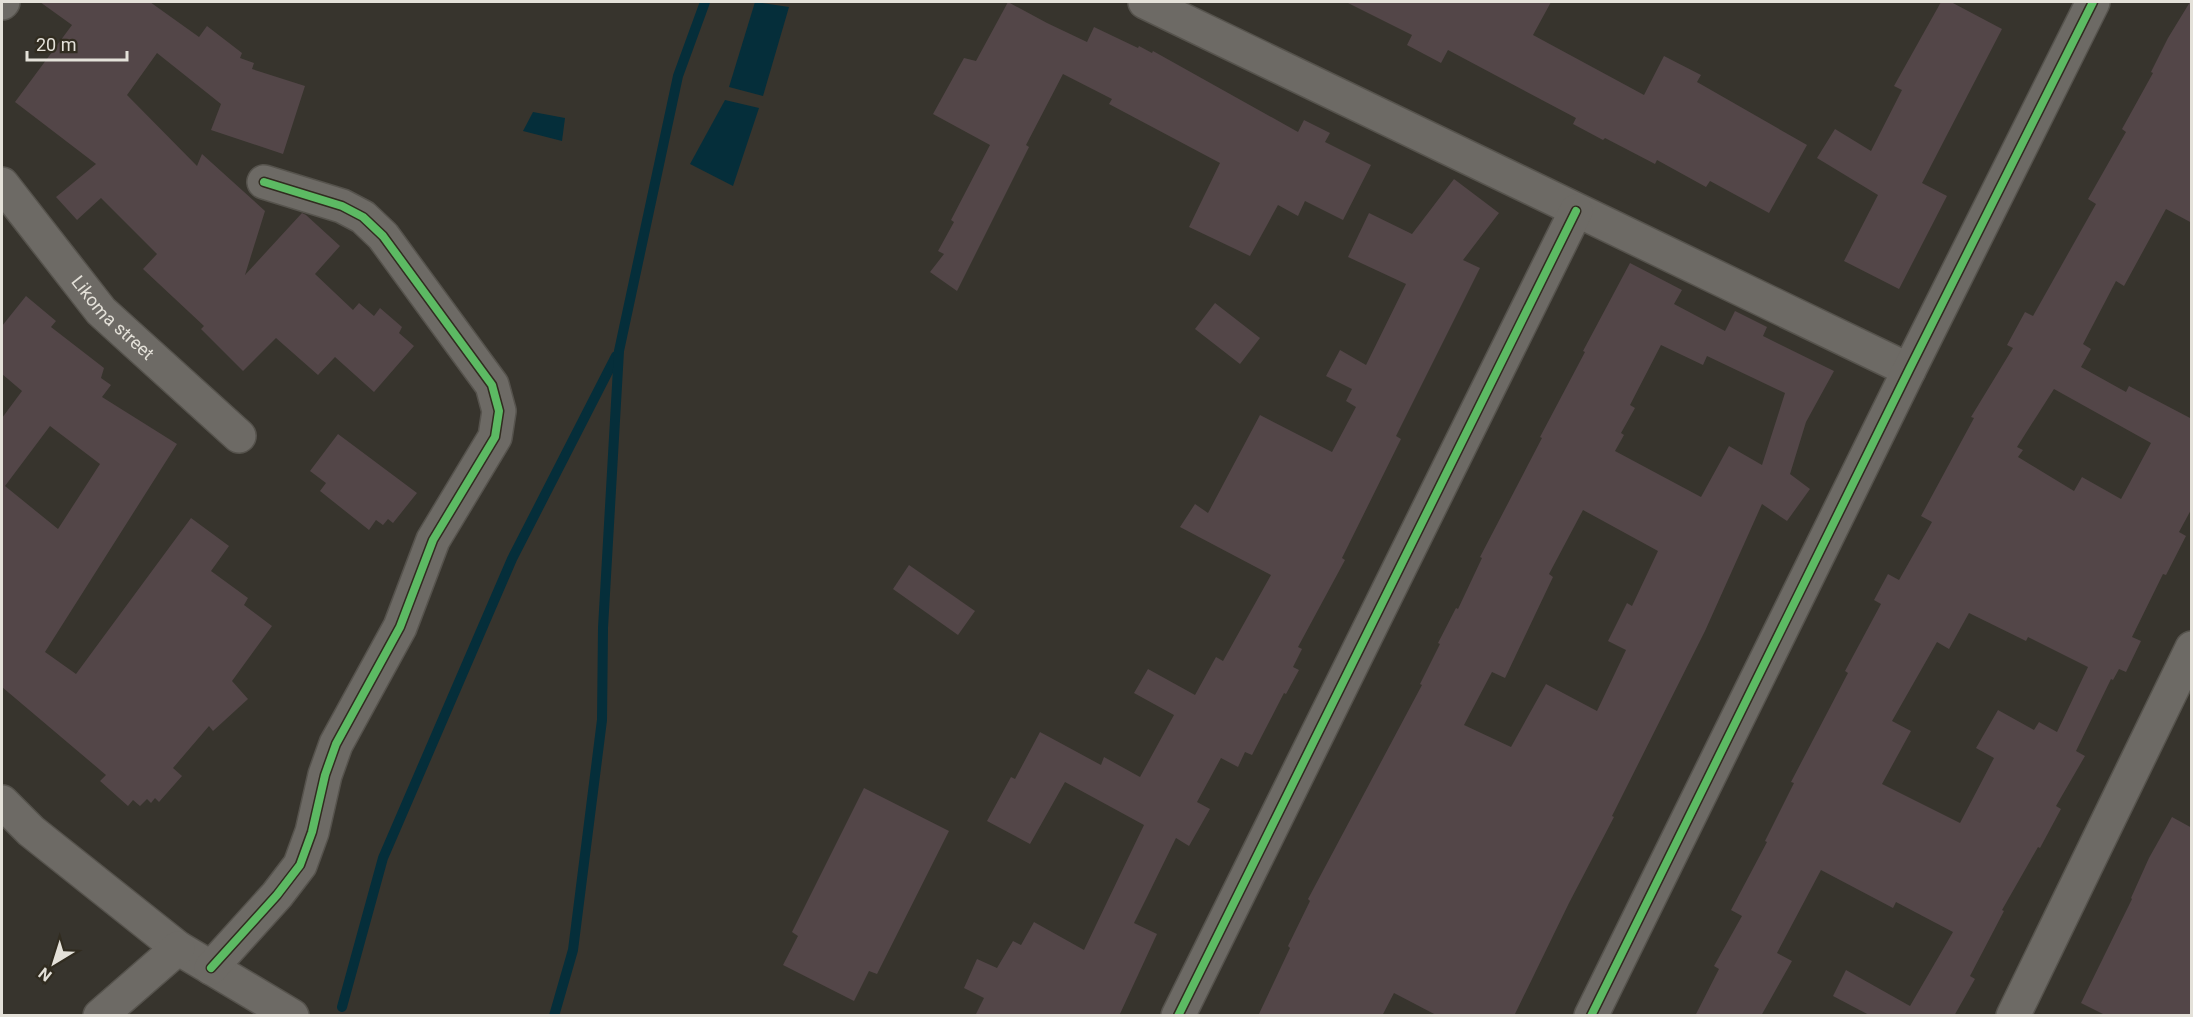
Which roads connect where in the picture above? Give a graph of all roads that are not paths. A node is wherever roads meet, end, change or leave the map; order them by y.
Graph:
1 (1145, 2) edge
2 (2093, 2) edge
3 (264, 182) dead end
4 (2, 184) edge
5 (1576, 211) junction
6 (1909, 370) junction
7 (239, 436) dead end
8 (2192, 648) edge
9 (2, 802) edge
10 (178, 948) junction
11 (211, 968) junction
12 (100, 1016) edge
13 (292, 1016) edge
14 (1178, 1016) edge
15 (1591, 1016) edge
16 (2013, 1016) edge

1 - 5 street
2 - 6 street
3 - 11 street
4 - 7 street, Likoma street
5 - 6 street
5 - 14 street
6 - 15 street
8 - 16 street
9 - 10 street
10 - 11 street
10 - 12 street
11 - 13 street

